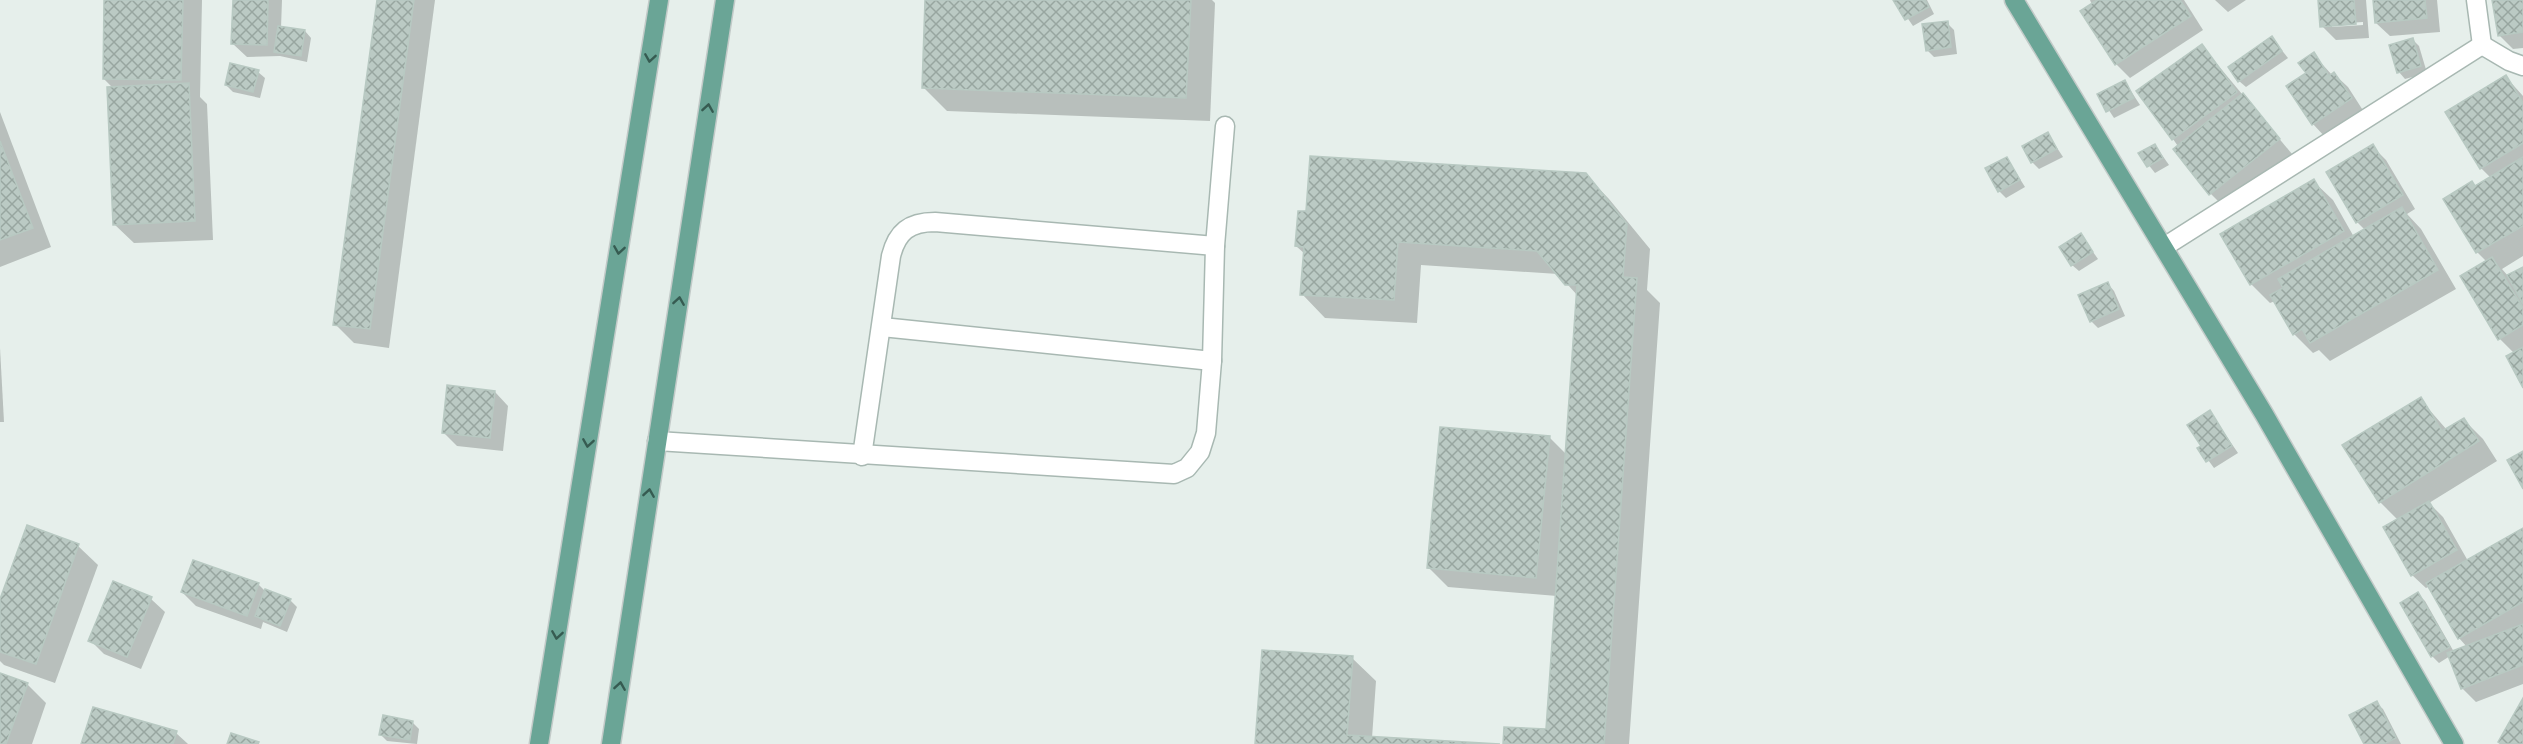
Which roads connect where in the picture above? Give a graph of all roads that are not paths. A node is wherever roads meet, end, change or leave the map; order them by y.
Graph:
1 (659, 0) edge
2 (725, 0) edge
3 (2014, 0) edge
4 (2476, 0) edge
5 (2482, 45) junction
6 (2523, 66) edge
7 (1225, 126) dead end
8 (1215, 246) junction
9 (2164, 247) junction
10 (882, 327) junction
11 (1212, 361) junction
12 (657, 441) junction
13 (862, 456) junction
14 (539, 744) edge
15 (611, 744) edge
16 (2454, 744) edge

1 -> 14 main road
12 -> 2 main road
3 - 9 main road
4 - 5 street
5 - 6 street
5 - 9 street
7 - 8 street
8 - 10 street
8 - 11 street
9 - 16 main road
10 - 11 street
10 - 13 street
11 - 13 street
12 - 13 street
15 -> 12 main road

